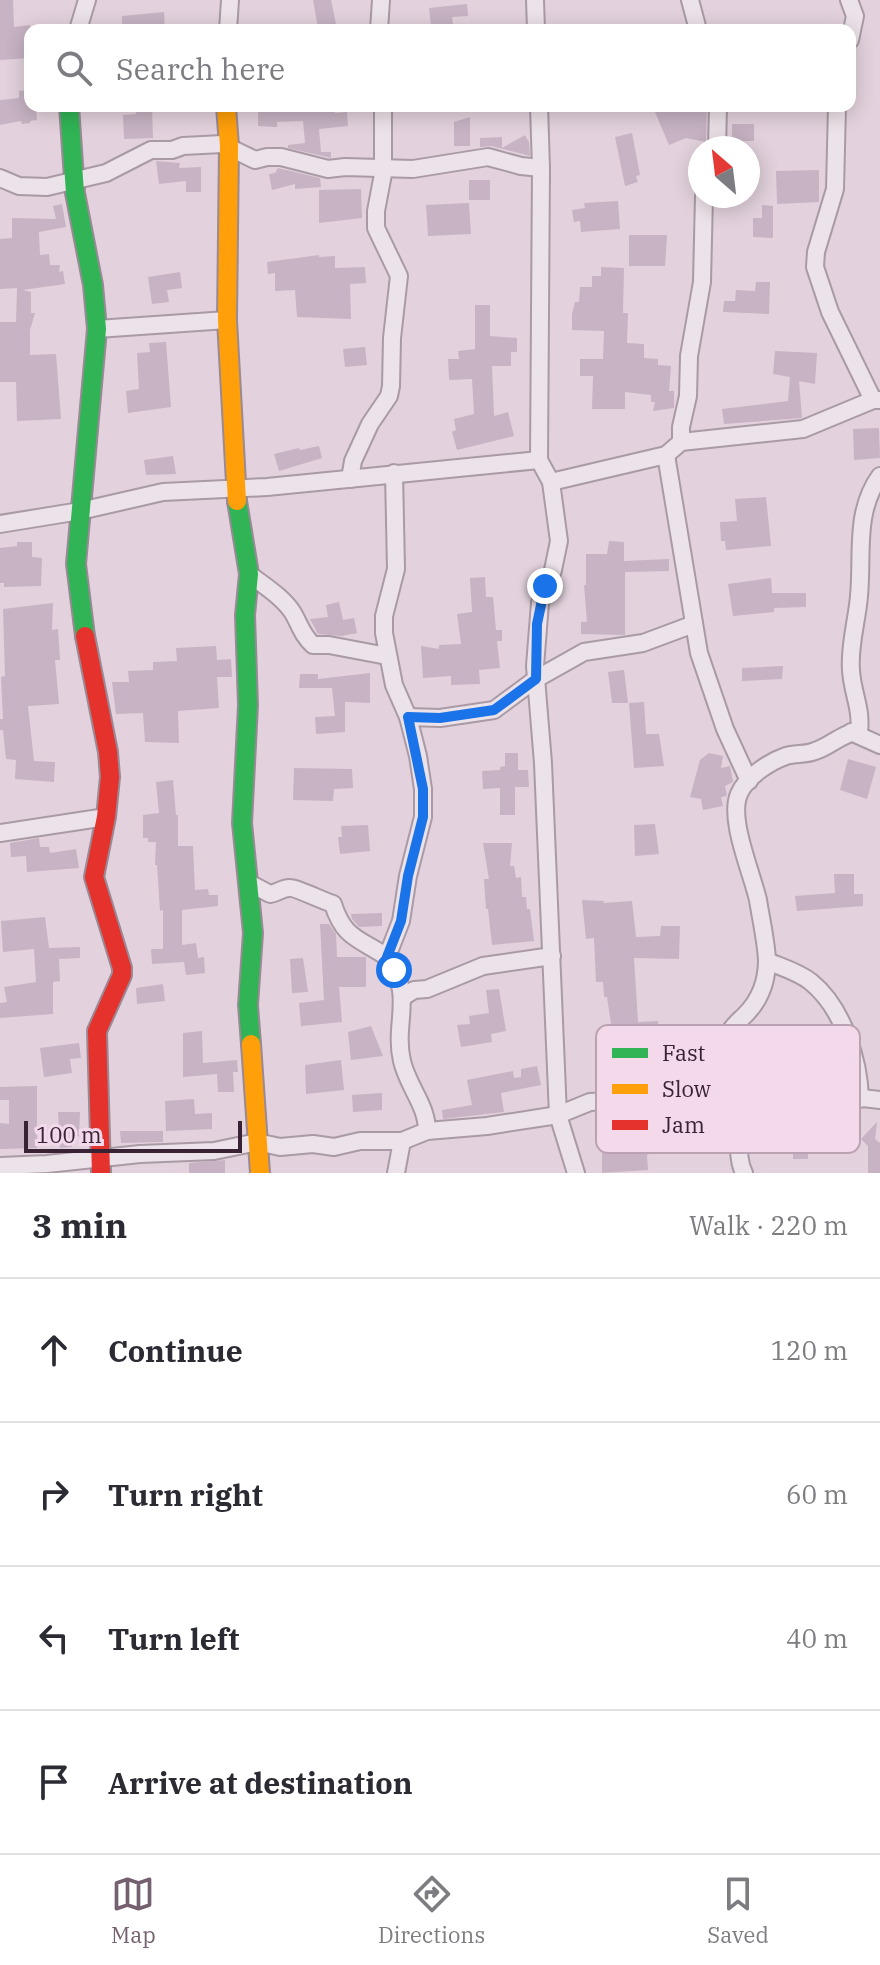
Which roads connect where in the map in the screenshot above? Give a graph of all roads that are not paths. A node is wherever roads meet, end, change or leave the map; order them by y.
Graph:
1 (87, 0) edge
2 (230, 0) edge
3 (381, 0) edge
4 (535, 0) edge
5 (690, 0) edge
6 (849, 0) edge
7 (80, 24) edge
8 (228, 24) edge
9 (379, 24) edge
10 (536, 24) edge
11 (696, 24) edge
12 (853, 24) edge
13 (69, 112) edge
14 (226, 112) edge
15 (383, 112) edge
16 (539, 112) edge
17 (718, 112) edge
18 (837, 112) edge
19 (717, 136) edge
20 (229, 146) junction
21 (381, 166) junction
22 (541, 168) junction
23 (0, 178) edge
24 (76, 180) junction
25 (704, 208) edge
26 (227, 320) junction
27 (97, 329) junction
28 (876, 400) edge
29 (681, 442) junction
30 (666, 455) junction
31 (539, 460) junction
32 (394, 473) junction
33 (880, 476) edge
34 (350, 479) junction
35 (551, 482) junction
36 (235, 488) junction
37 (80, 511) junction
38 (0, 524) edge
39 (249, 574) junction
40 (694, 624) junction
41 (387, 656) junction
42 (536, 679) junction
43 (408, 717) junction
44 (851, 732) junction
45 (880, 745) edge
46 (749, 781) junction
47 (106, 817) junction
48 (0, 833) edge
49 (249, 883) junction
50 (552, 956) junction
51 (387, 957) junction
52 (767, 961) junction
53 (403, 997) junction
54 (736, 1025) edge
55 (839, 1025) edge
56 (860, 1099) edge
57 (880, 1100) edge
58 (596, 1102) edge
59 (558, 1115) junction
60 (427, 1131) junction
61 (402, 1141) junction
62 (257, 1142) junction
63 (739, 1153) edge
64 (0, 1166) edge
65 (100, 1166) edge
66 (260, 1173) edge
67 (396, 1173) edge
68 (576, 1173) edge
69 (744, 1173) edge

1 - 7 street
2 - 8 street
3 - 9 street
4 - 10 street
5 - 11 street
6 - 12 street
13 - 24 street
14 - 20 street
15 - 21 street
16 - 22 street
17 - 19 street
18 - 28 street
20 - 21 street
20 - 24 street
20 - 26 street
21 - 22 street
21 - 34 street
22 - 31 street
23 - 24 street
24 - 27 street
25 - 29 street
26 - 27 street
26 - 36 street
27 - 37 street
28 - 29 street
29 - 30 street
30 - 35 street
30 - 40 street
31 - 32 street
31 - 35 street
32 - 34 street
32 - 41 street
33 - 44 street
34 - 36 street
35 - 42 street
36 - 37 street
36 - 39 street
37 - 38 street
37 - 47 street
39 - 41 street
39 - 49 street
40 - 42 street
40 - 46 street
41 - 43 street
42 - 43 street
42 - 50 street
43 - 51 street
44 - 45 street
44 - 46 street
46 - 52 street
47 - 48 street
47 - 65 street
49 - 51 street
49 - 62 street
50 - 53 street
50 - 59 street
51 - 53 street
52 - 54 street
52 - 55 street
53 - 60 street
56 - 57 street
58 - 59 street
59 - 60 street
59 - 68 street
60 - 61 street
61 - 62 street
61 - 67 street
62 - 65 street
62 - 66 street
63 - 69 street
64 - 65 street

